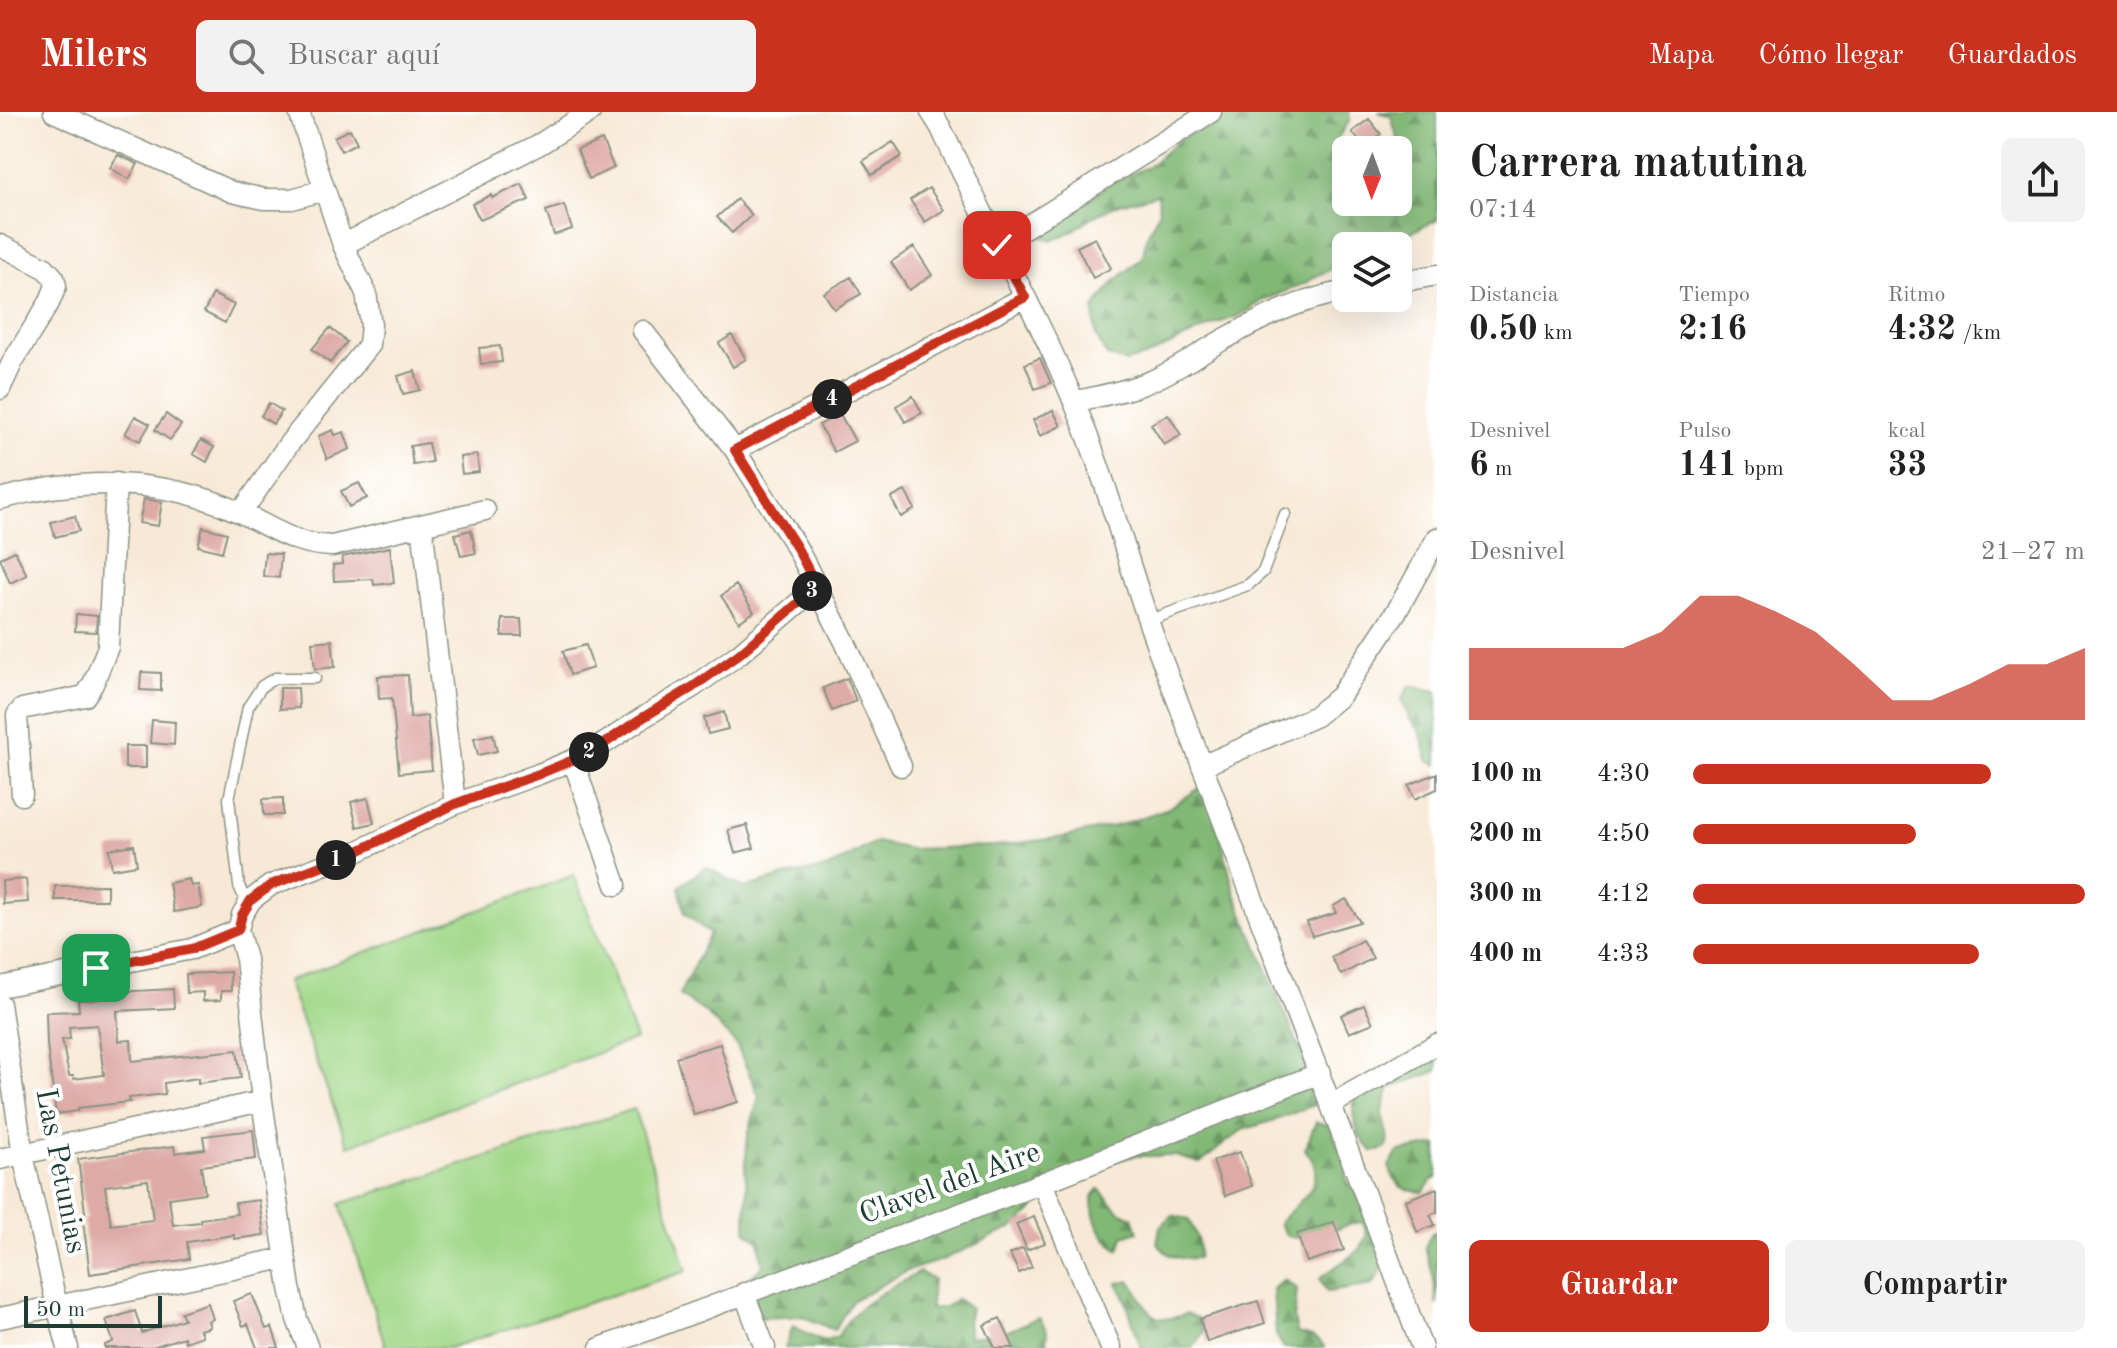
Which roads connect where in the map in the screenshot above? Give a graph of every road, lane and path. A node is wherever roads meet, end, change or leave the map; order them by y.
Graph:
1 (54, 112) edge
2 (299, 112) edge
3 (590, 112) edge
4 (931, 112) edge
5 (1211, 112) edge
6 (324, 190) junction
7 (0, 245) edge
8 (343, 245) junction
9 (997, 245) junction
10 (1437, 275) edge
11 (1412, 279) edge
12 (1332, 294) edge
13 (1025, 297) junction
14 (643, 331) dead end
15 (0, 389) edge
16 (1074, 402) junction
17 (735, 450) junction
18 (116, 483) junction
19 (0, 499) edge
20 (485, 510) dead end
21 (241, 513) junction
22 (1285, 514) dead end
23 (422, 525) junction
24 (1437, 538) edge
25 (817, 587) junction
26 (1147, 621) junction
27 (315, 678) dead end
28 (573, 760) junction
29 (901, 766) dead end
30 (1202, 766) junction
31 (22, 795) dead end
32 (455, 804) junction
33 (616, 885) dead end
34 (247, 906) junction
35 (238, 930) junction
36 (0, 987) edge
37 (0, 1004) edge
38 (1437, 1044) edge
39 (1320, 1073) junction
40 (262, 1101) junction
41 (1332, 1104) junction
42 (23, 1155) junction
43 (0, 1159) edge
44 (1042, 1183) junction
45 (285, 1258) junction
46 (744, 1293) junction
47 (57, 1306) junction
48 (0, 1318) edge
49 (68, 1348) edge
50 (308, 1348) edge
51 (600, 1348) edge
52 (765, 1348) edge
53 (1111, 1348) edge
54 (1422, 1348) edge

1 - 6 street
2 - 6 street
3 - 8 street
4 - 9 street
5 - 9 street
6 - 8 street
7 - 15 street
8 - 21 street
9 - 13 street
10 - 11 street
12 - 16 street
13 - 16 street
13 - 17 street
14 - 17 street
16 - 26 street
17 - 25 street
18 - 19 street
18 - 21 street
18 - 31 street
20 - 23 street
21 - 23 street
22 - 26 lane
23 - 32 street
24 - 30 street
25 - 28 street
25 - 29 street
26 - 30 street
27 - 34 lane
28 - 32 street
28 - 33 street
30 - 39 street
32 - 34 street
34 - 35 street
35 - 36 street
35 - 40 street
37 - 42 street, Las Petunias
38 - 41 street
39 - 41 street
39 - 44 street, Clavel del Aire
40 - 42 street
40 - 45 street
41 - 54 street
42 - 43 street
42 - 47 street, Las Petunias
44 - 46 street, Clavel del Aire
44 - 53 street
45 - 47 street
45 - 50 street
46 - 51 street, Clavel del Aire
46 - 52 street
47 - 48 street
47 - 49 street, Las Petunias

